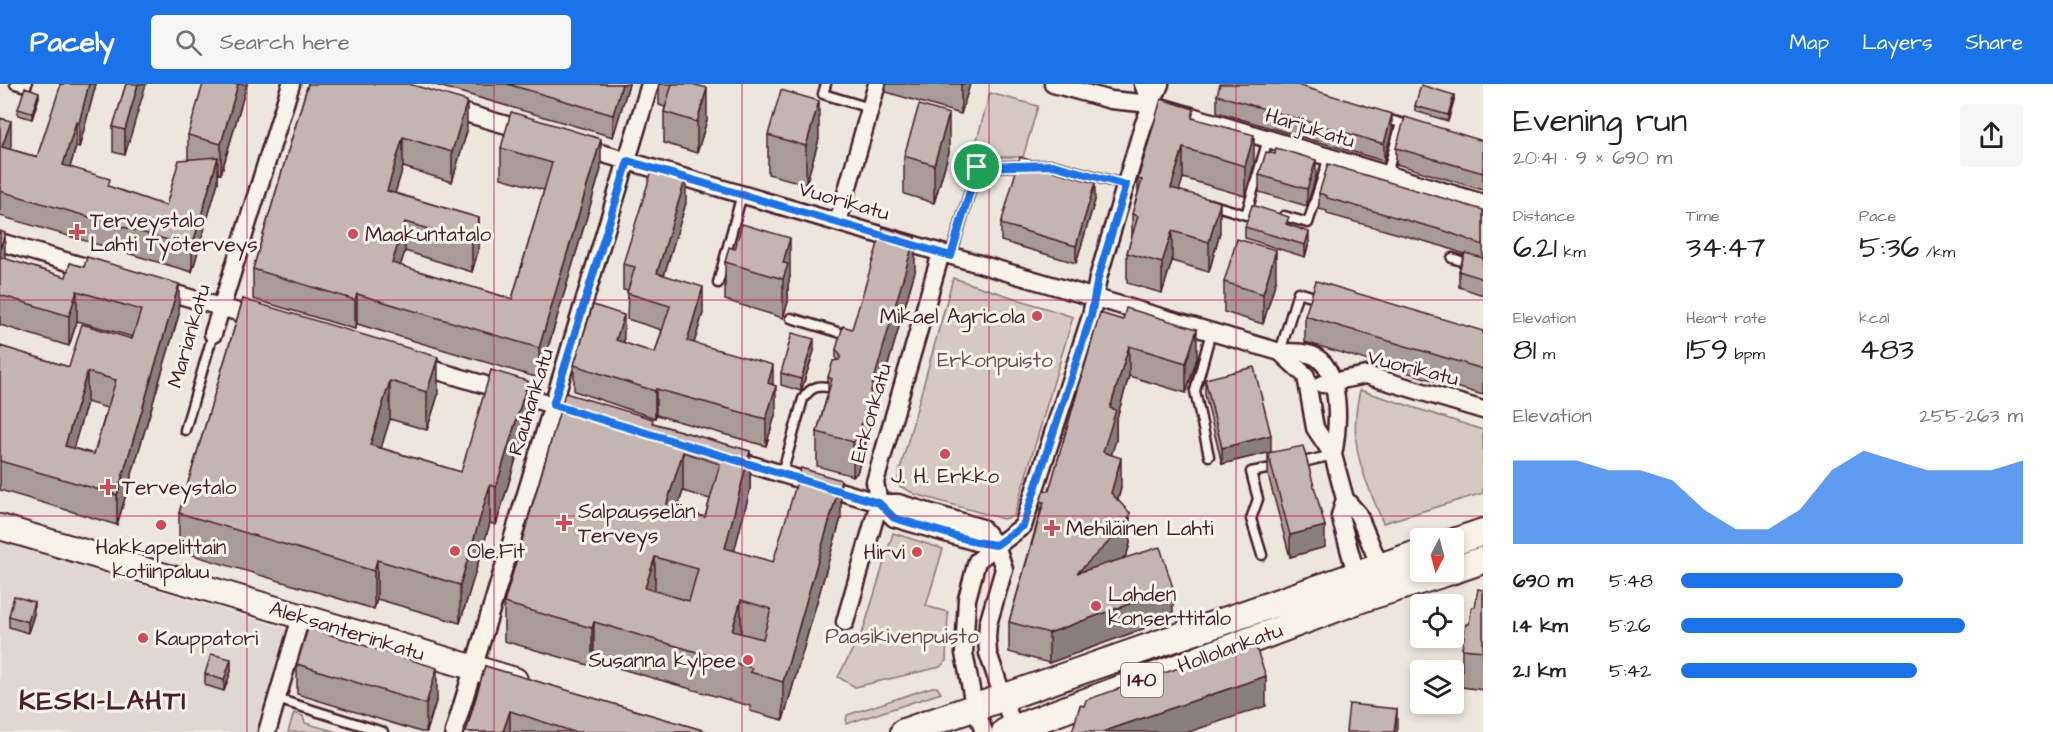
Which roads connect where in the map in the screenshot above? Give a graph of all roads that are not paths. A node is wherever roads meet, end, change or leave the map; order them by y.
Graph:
1 (15, 84) edge
2 (27, 84) edge
3 (291, 84) edge
4 (650, 84) edge
5 (826, 84) edge
6 (877, 84) edge
7 (1053, 84) edge
8 (1143, 84) edge
9 (1160, 84) edge
10 (424, 101) edge
11 (1151, 104) junction
12 (870, 108) junction
13 (1390, 120) edge
14 (538, 134) edge
15 (1268, 139) junction
16 (561, 141) edge
17 (1329, 157) junction
18 (628, 161) junction
19 (1387, 174) junction
20 (1126, 185) junction
21 (742, 194) junction
22 (1200, 202) edge
23 (1483, 203) edge
24 (1284, 216) edge
25 (838, 222) junction
26 (0, 242) edge
27 (946, 254) junction
28 (1452, 258) dead end
29 (1483, 268) edge
30 (120, 277) edge
31 (718, 283) dead end
32 (141, 284) edge
33 (1094, 297) junction
34 (1330, 302) edge
35 (220, 307) junction
36 (791, 318) dead end
37 (275, 323) edge
38 (854, 326) edge
39 (1211, 332) junction
40 (213, 334) joint
41 (1280, 352) junction
42 (407, 362) edge
43 (1331, 381) junction
44 (1310, 388) junction
45 (835, 389) edge
46 (553, 405) junction
47 (1483, 410) edge
48 (594, 417) edge
49 (185, 430) dead end
50 (715, 454) edge
51 (1333, 454) junction
52 (1209, 456) dead end
53 (782, 474) junction
54 (1345, 499) junction
55 (879, 503) junction
56 (0, 527) edge
57 (1483, 532) edge
58 (1464, 539) edge
59 (996, 545) junction
60 (1262, 555) dead end
61 (1410, 556) edge
62 (1483, 560) edge
63 (1380, 566) junction
64 (1464, 567) edge
65 (1356, 574) junction
66 (1416, 582) edge
67 (1390, 590) junction
68 (1364, 598) junction
69 (301, 617) junction
70 (845, 622) dead end
71 (472, 668) junction
72 (535, 686) edge
73 (1002, 696) junction
74 (277, 699) junction
75 (963, 709) junction
76 (1011, 731) edge
77 (267, 732) edge
78 (383, 732) edge
79 (454, 732) edge
80 (904, 732) edge
81 (984, 732) edge

1 - 2 lane
3 - 35 street, Mariankatu
4 - 18 street, Rauhankatu
5 - 12 lane
6 - 12 street
7 - 11 street, Harjukatu
8 - 11 street
9 - 11 street
10 - 14 street
11 - 15 street, Harjukatu
11 - 20 street
12 - 25 street
13 - 19 lane
15 - 17 street, Harjukatu
15 - 22 lane
16 - 18 street, Vuorikatu
17 - 19 street, Harjukatu
17 - 24 lane
18 - 21 street, Vuorikatu
18 - 46 street, Rauhankatu
19 - 23 street, Harjukatu
20 - 27 lane
20 - 33 street
21 - 25 street, Vuorikatu
21 - 31 lane
25 - 27 street, Vuorikatu
26 - 30 street
27 - 33 street, Vuorikatu
27 - 55 street, Erkonkatu
28 - 29 lane
32 - 35 street
33 - 39 street, Vuorikatu
33 - 59 street
34 - 41 lane
35 - 37 street
35 - 40 street, Mariankatu
36 - 38 lane
39 - 41 street, Vuorikatu
39 - 52 lane
40 - 49 lane, Mariankatu
41 - 43 street, Vuorikatu
41 - 44 street
42 - 46 street
43 - 44 street, Vuorikatu
43 - 47 street, Vuorikatu
43 - 51 street
44 - 51 street
45 - 53 lane
46 - 48 street
46 - 71 street, Rauhankatu
50 - 53 street
51 - 54 street
51 - 60 lane
53 - 55 street
54 - 63 street
54 - 65 street
55 - 59 street
55 - 70 street, Erkonkatu
56 - 69 main road, Aleksanterinkatu
57 - 58 main road
59 - 73 street
59 - 75 street
61 - 63 main road, Hollolankatu / 140
62 - 64 main road
63 - 65 main road, Hollolankatu / 140
63 - 67 street
65 - 68 street
65 - 73 main road, Hollolankatu / 140
66 - 67 main road, Hollolankatu / 140
67 - 68 main road, Hollolankatu / 140
68 - 76 main road, Hollolankatu / 140
69 - 71 main road, Aleksanterinkatu
69 - 74 street
71 - 72 main road, Aleksanterinkatu
71 - 79 street, Rauhankatu
73 - 75 main road, 140
73 - 76 street
74 - 77 street
74 - 78 lane
75 - 80 main road, 140
75 - 81 street

